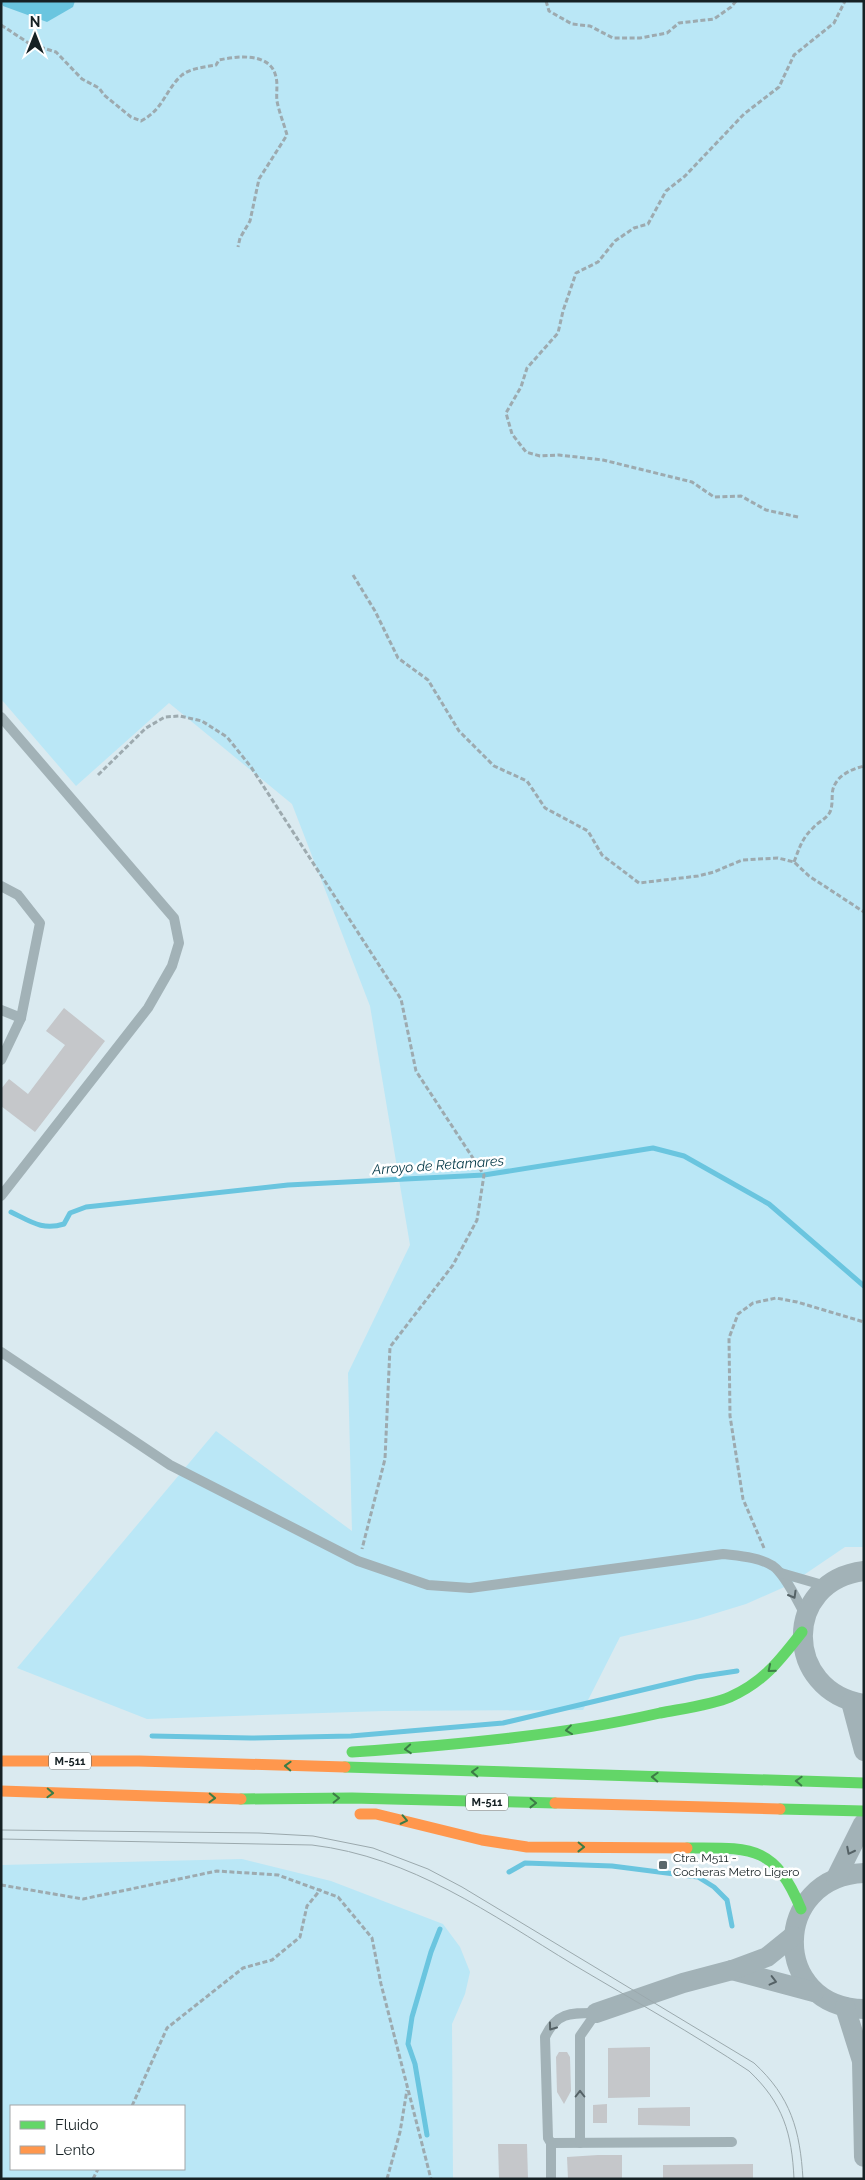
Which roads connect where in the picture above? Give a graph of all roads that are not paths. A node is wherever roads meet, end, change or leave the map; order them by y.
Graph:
1 (1, 717) edge
2 (1, 886) edge
3 (1, 1010) edge
4 (22, 1018) junction
5 (1, 1060) edge
6 (1, 1176) edge
7 (11, 1182) junction
8 (1, 1196) edge
9 (1, 1352) edge
10 (777, 1569) junction
11 (864, 1571) edge
12 (826, 1586) junction
13 (804, 1624) junction
14 (857, 1703) edge
15 (864, 1750) edge
16 (344, 1752) dead end
17 (287, 1753) dead end
18 (1, 1761) edge
19 (139, 1761) junction
20 (864, 1783) edge
21 (1, 1791) edge
22 (269, 1800) junction
23 (864, 1807) edge
24 (326, 1811) dead end
25 (864, 1812) edge
26 (352, 1813) dead end
27 (864, 1825) edge
28 (864, 1873) edge
29 (836, 1878) junction
30 (801, 1909) junction
31 (794, 1936) junction
32 (732, 1970) junction
33 (814, 1992) junction
34 (854, 2008) edge
35 (596, 2013) junction
36 (732, 2142) dead end
37 (551, 2143) junction
38 (580, 2143) junction
39 (864, 2157) edge
40 (551, 2179) edge

1 - 7 lane
2 - 4 lane
3 - 4 lane
4 - 5 lane
6 - 7 lane
7 - 8 lane
9 - 10 lane
10 - 12 lane
10 -> 13 lane
11 - 12 street
12 - 13 street
13 - 14 street
13 -> 16 highway
14 - 15 street
17 - 19 highway
18 - 19 highway, M-511
20 -> 19 highway, M-511
21 -> 22 highway, M-511
22 - 24 highway
22 -> 25 highway, M-511
23 - 27 street
26 -> 30 highway
27 -> 29 street
28 - 29 street
29 - 30 street
30 - 31 street
31 - 32 street
31 - 33 street
32 -> 33 street
32 - 35 street
33 - 34 street
34 - 39 street
35 -> 37 lane
38 -> 35 lane
36 - 38 lane
37 - 38 lane
37 - 40 lane

